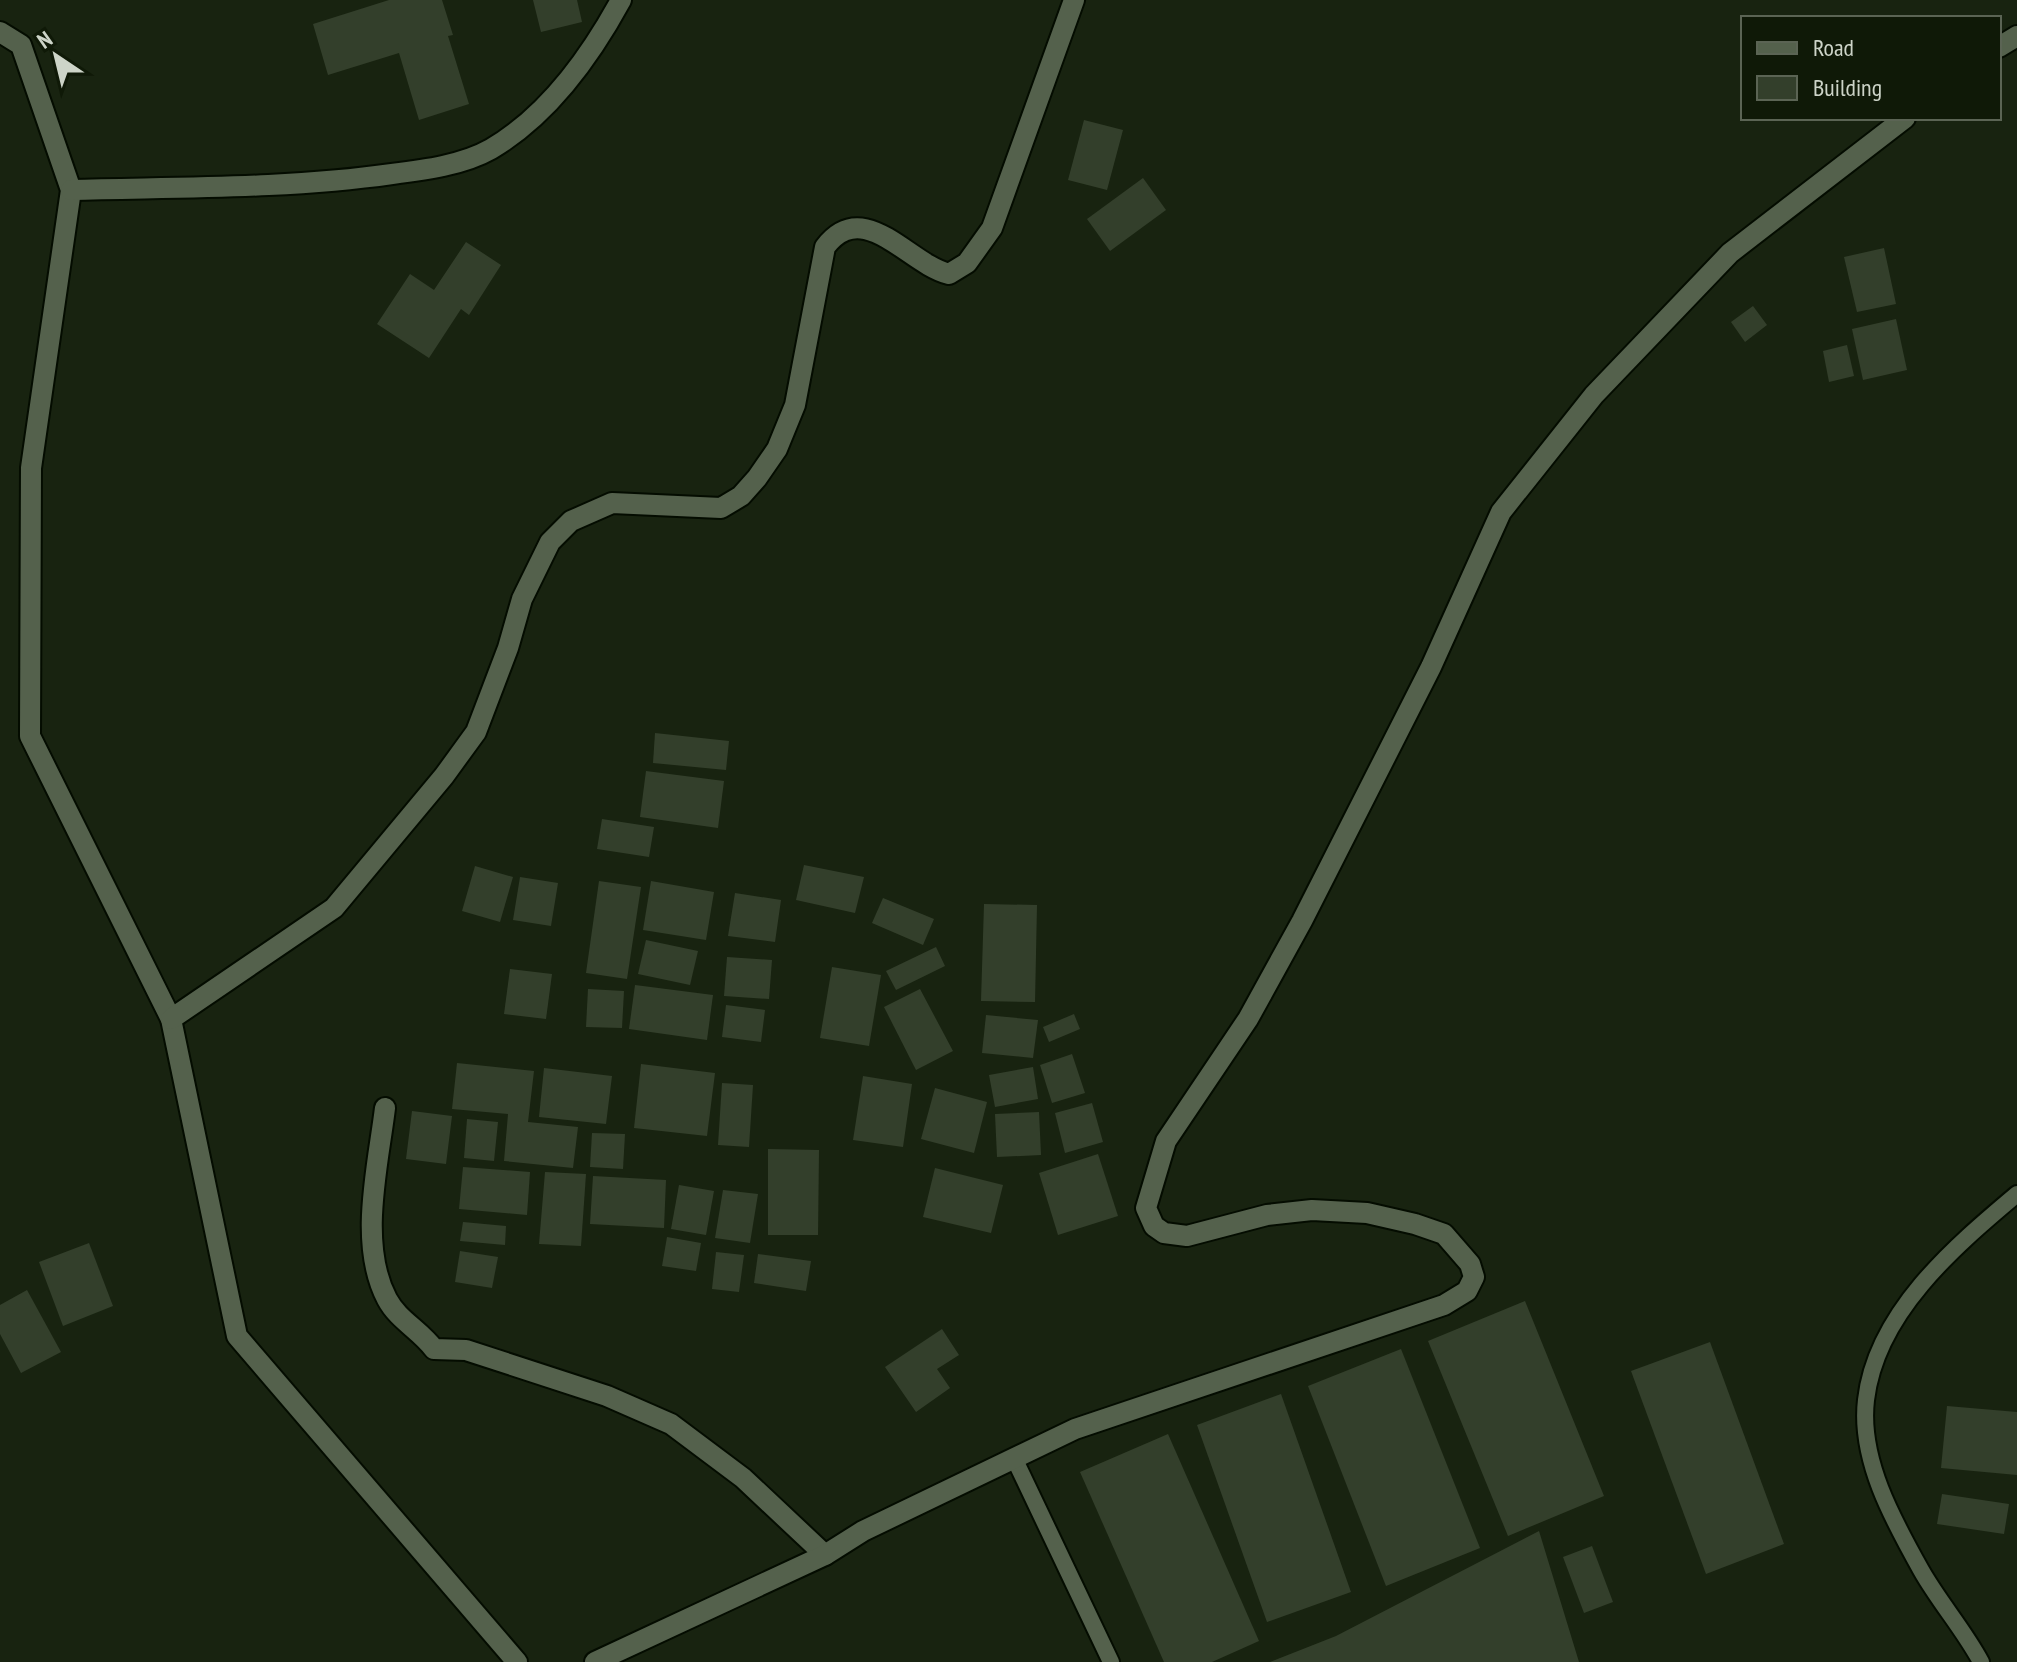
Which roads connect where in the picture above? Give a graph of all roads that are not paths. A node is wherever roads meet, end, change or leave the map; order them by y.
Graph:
1 (621, 0) edge
2 (1074, 0) edge
3 (0, 32) edge
4 (1902, 120) edge
5 (71, 190) junction
6 (171, 1019) junction
7 (385, 1108) dead end
8 (2017, 1194) edge
9 (1014, 1458) junction
10 (825, 1555) junction
11 (517, 1662) edge
12 (595, 1662) edge
13 (1111, 1662) edge
14 (1981, 1662) edge

1 - 5 street
2 - 6 street
3 - 5 street
4 - 9 street
5 - 6 street
6 - 11 street
7 - 10 street
8 - 14 lane
9 - 10 street
9 - 13 lane
10 - 12 street

